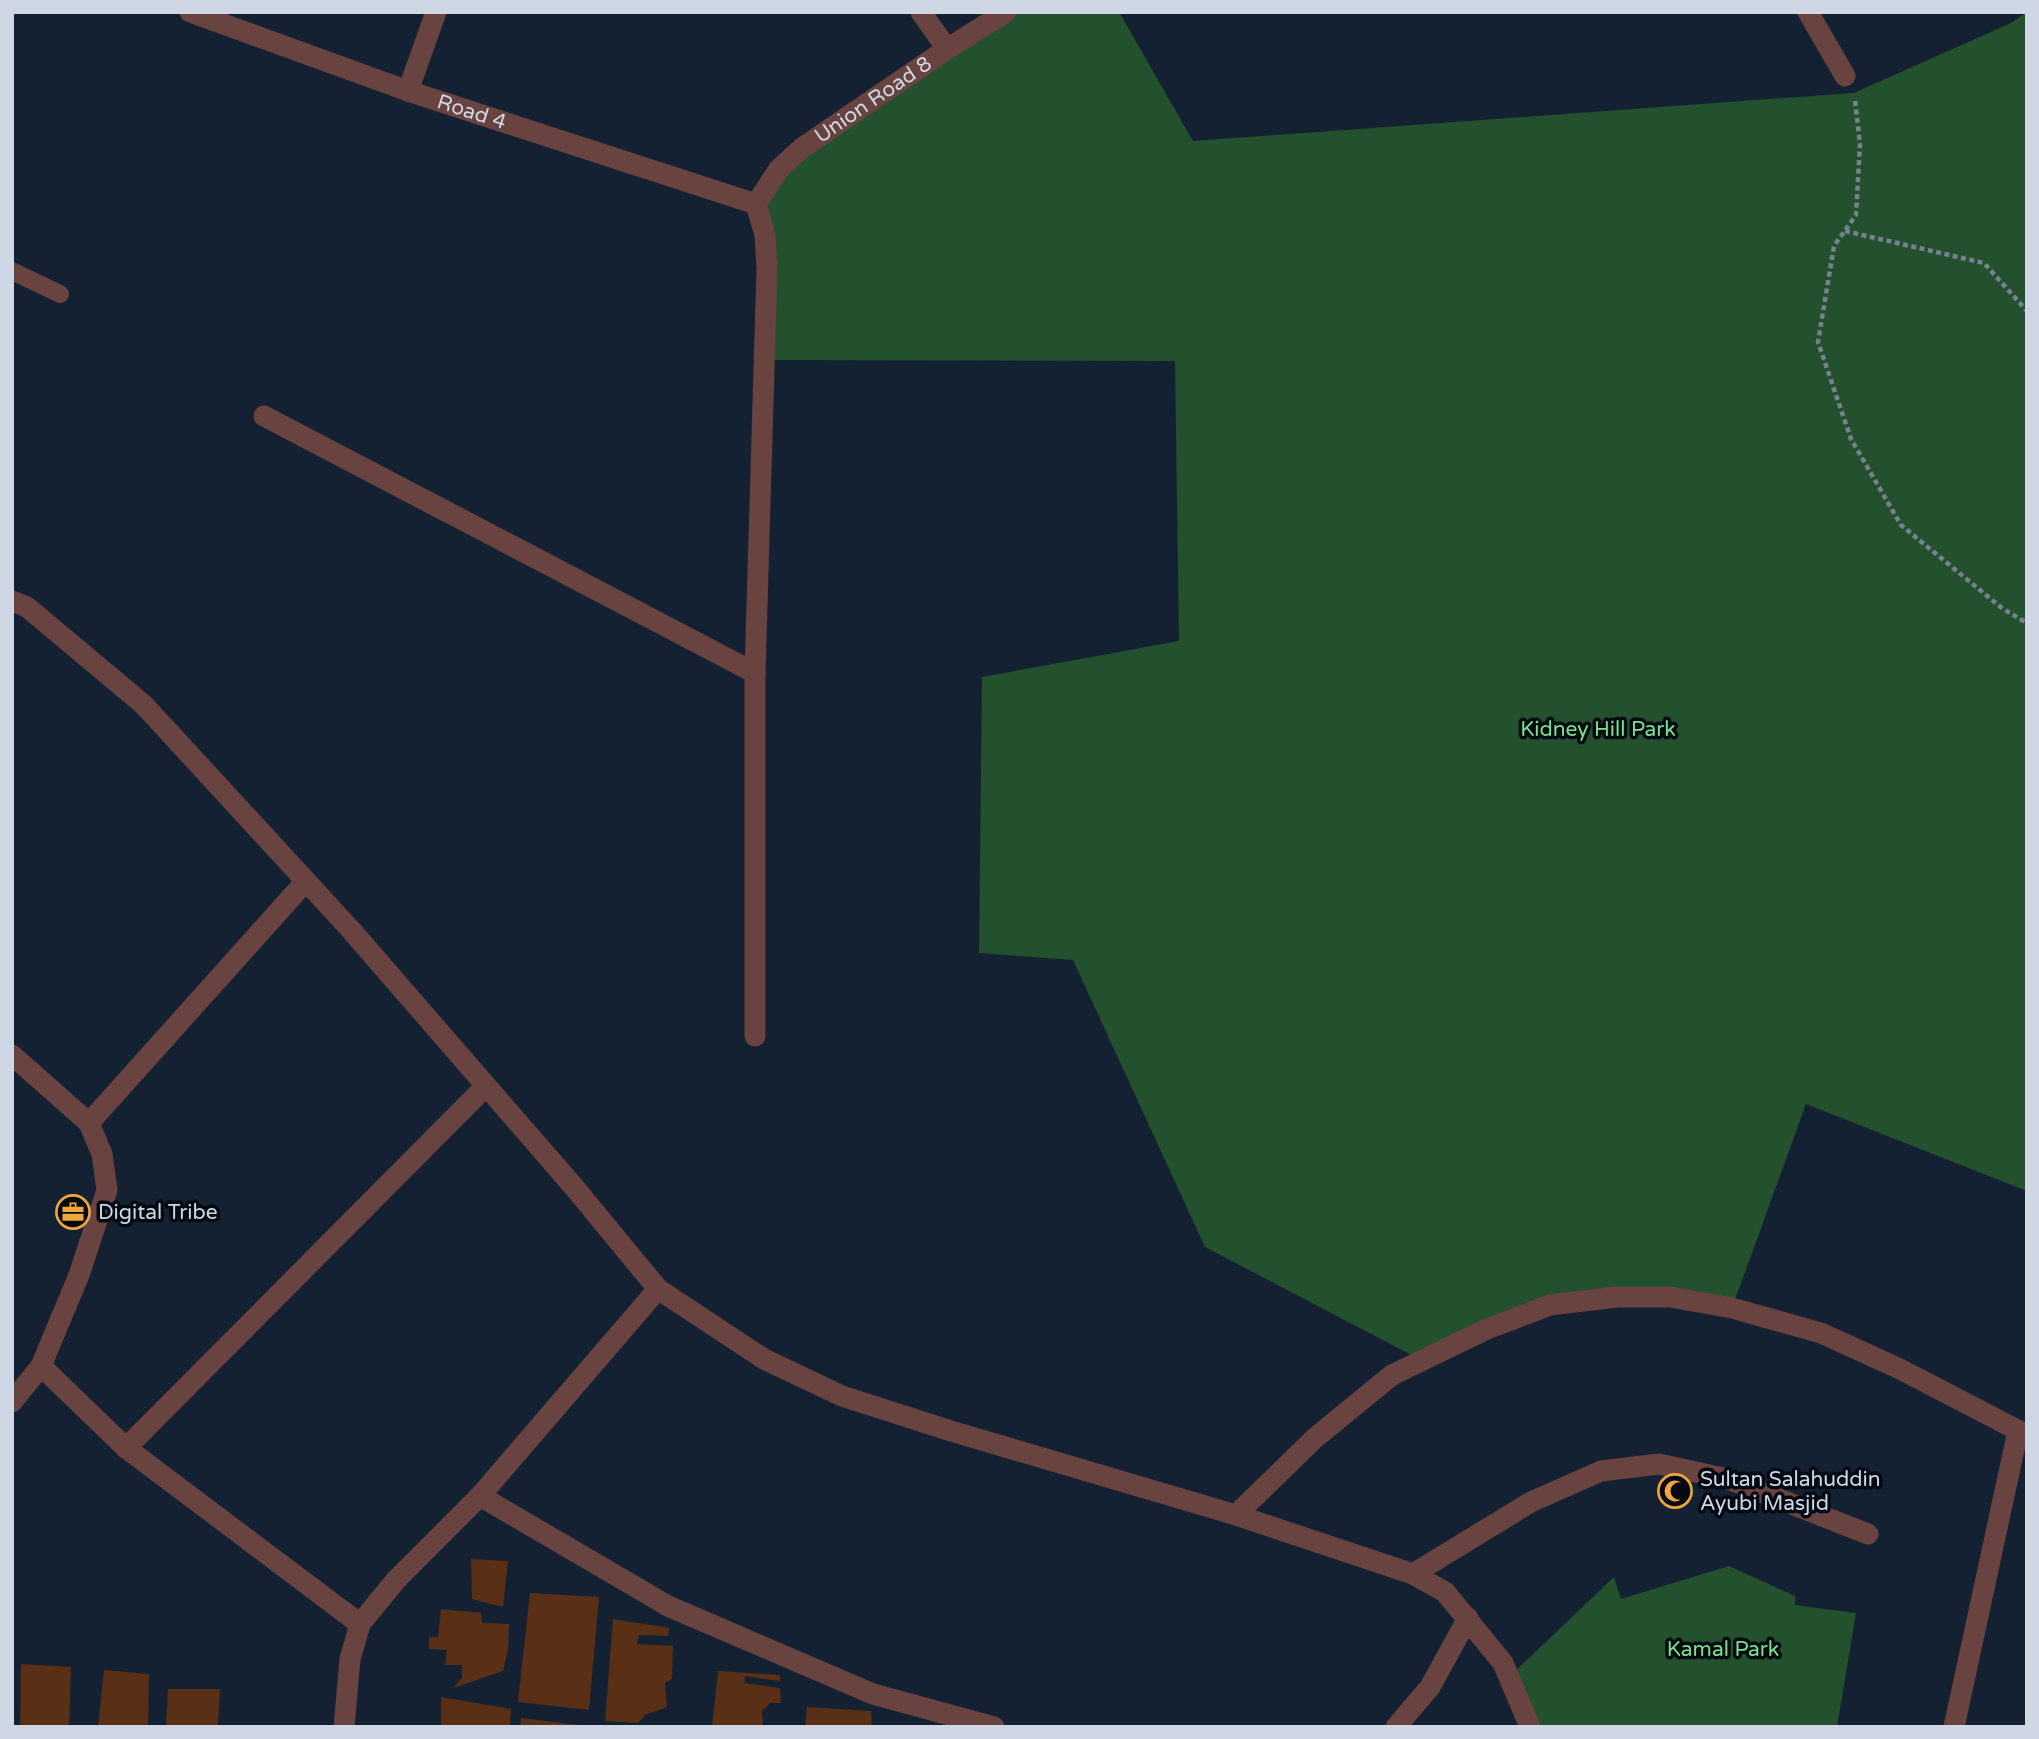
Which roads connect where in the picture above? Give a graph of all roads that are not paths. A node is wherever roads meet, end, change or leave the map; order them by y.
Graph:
1 (190, 12) edge
2 (436, 12) edge
3 (921, 12) edge
4 (1006, 12) edge
5 (1808, 12) edge
6 (947, 49) junction
7 (1845, 76) road end
8 (408, 91) junction
9 (756, 204) junction
10 (12, 271) edge
11 (60, 294) dead end
12 (264, 416) dead end
13 (12, 601) edge
14 (755, 673) junction
15 (306, 881) junction
16 (755, 1036) dead end
17 (12, 1055) edge
18 (485, 1087) junction
19 (89, 1123) junction
20 (658, 1289) junction
21 (41, 1366) junction
22 (12, 1402) edge
23 (2022, 1433) edge
24 (126, 1448) junction
25 (480, 1496) junction
26 (1236, 1515) junction
27 (1868, 1534) dead end
28 (1413, 1574) junction
29 (1468, 1618) junction
30 (360, 1624) junction
31 (344, 1727) edge
32 (994, 1727) edge
33 (1396, 1727) edge
34 (1530, 1727) edge
35 (1954, 1727) edge

1 - 8 street, Road 4
2 - 8 street
3 - 6 street
4 - 6 street, Union Road 8
5 - 7 street
6 - 9 street, Union Road 8
8 - 9 street, Road 4
9 - 14 street
10 - 11 lane
12 - 14 street
13 - 15 street
14 - 16 street
15 - 18 street
15 - 19 street
17 - 19 street
18 - 20 street
18 - 24 street
19 - 21 street
20 - 25 street
20 - 26 street
21 - 22 street
21 - 24 street
23 - 26 street
23 - 35 street
24 - 30 street
25 - 30 street
25 - 32 street
26 - 28 street
27 - 28 street
28 - 29 street
29 - 33 street
29 - 34 street
30 - 31 street

